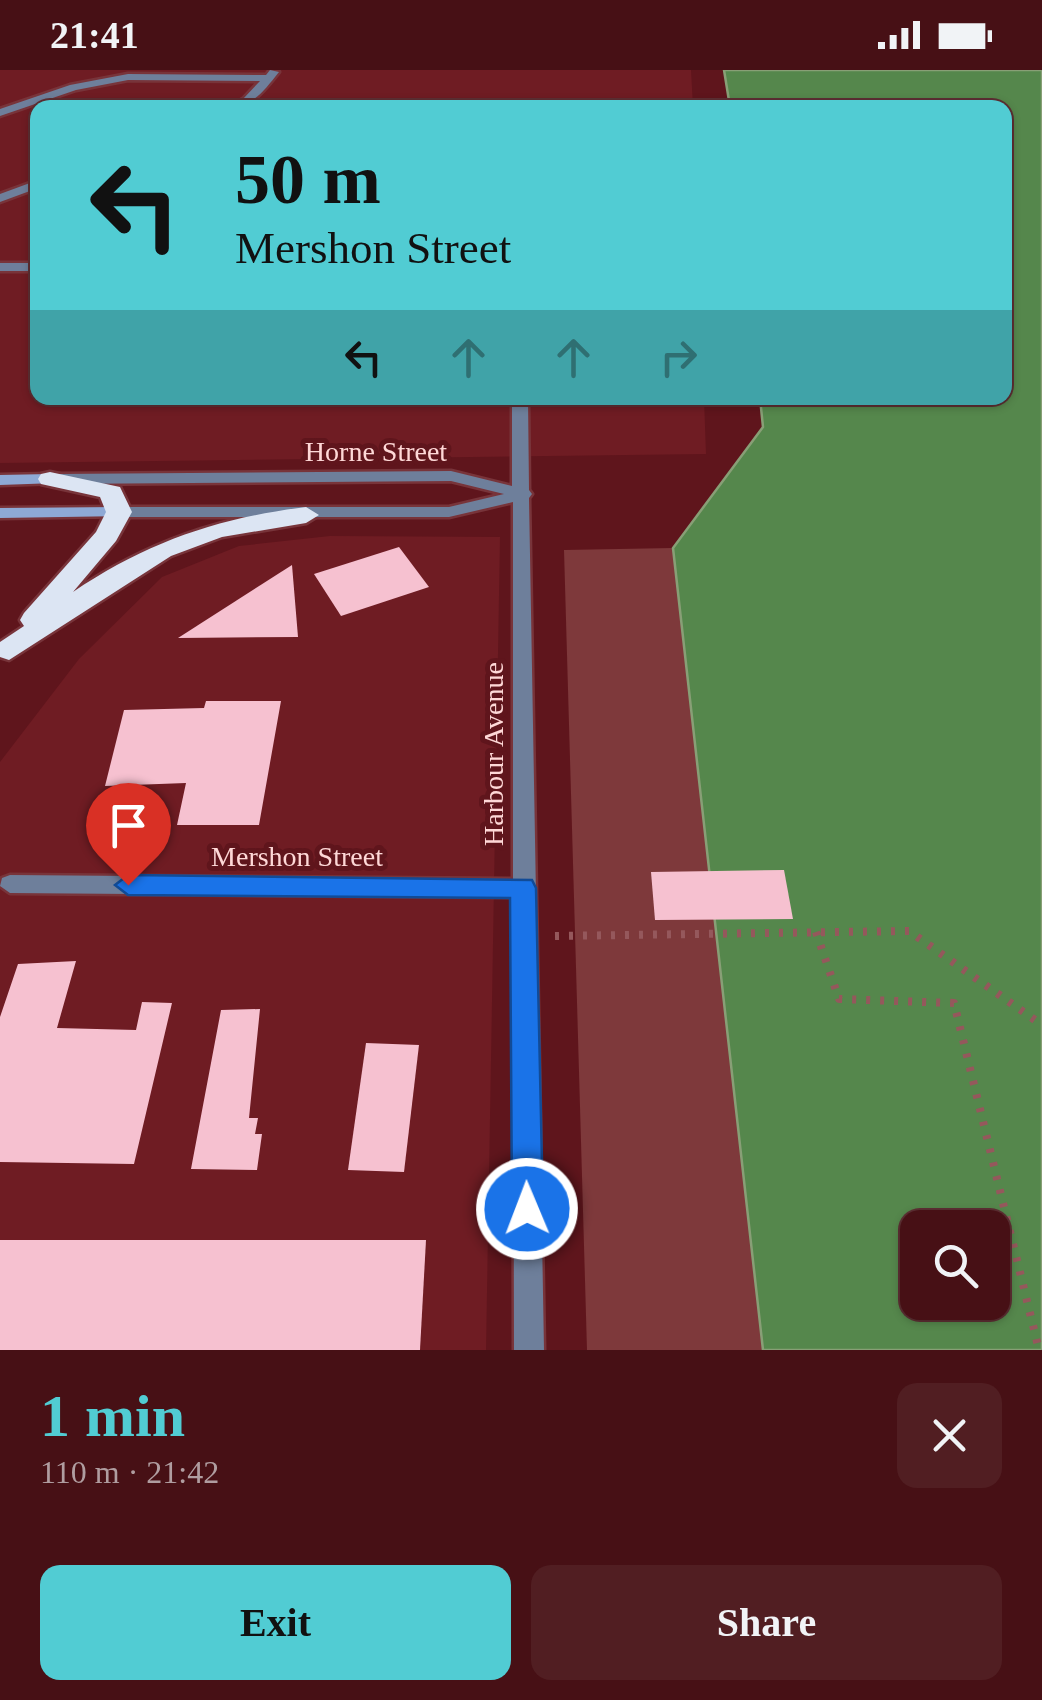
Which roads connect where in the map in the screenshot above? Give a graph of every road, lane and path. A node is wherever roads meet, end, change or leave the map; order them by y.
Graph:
1 (272, 74) edge
2 (36, 100) edge
3 (248, 100) edge
4 (30, 102) edge
5 (0, 112) edge
6 (30, 187) edge
7 (0, 198) edge
8 (0, 267) edge
9 (30, 267) edge
10 (520, 405) edge
11 (50, 479) junction
12 (0, 480) edge
13 (524, 494) junction
14 (120, 512) junction
15 (0, 513) edge
16 (306, 515) junction
17 (4, 656) edge
18 (10, 884) dead end
19 (523, 888) junction
20 (816, 932) junction
21 (524, 937) junction
22 (1042, 1025) edge
23 (529, 1350) edge
24 (1038, 1350) edge

1 - 2 street
1 - 3 street
4 - 5 street
6 - 7 street
8 - 9 street
10 - 13 street, Harbour Avenue
11 - 12 main road, Horne Street
11 - 13 street, Horne Street
11 - 14 highway
13 - 16 street
13 - 19 street, Harbour Avenue
14 - 15 main road
14 - 16 street
14 - 17 highway
16 - 17 highway
18 - 19 street, Mershon Street
19 - 21 street, Harbour Avenue
20 - 21 path
20 - 22 path
20 - 24 path
21 - 23 street, Harbour Avenue

